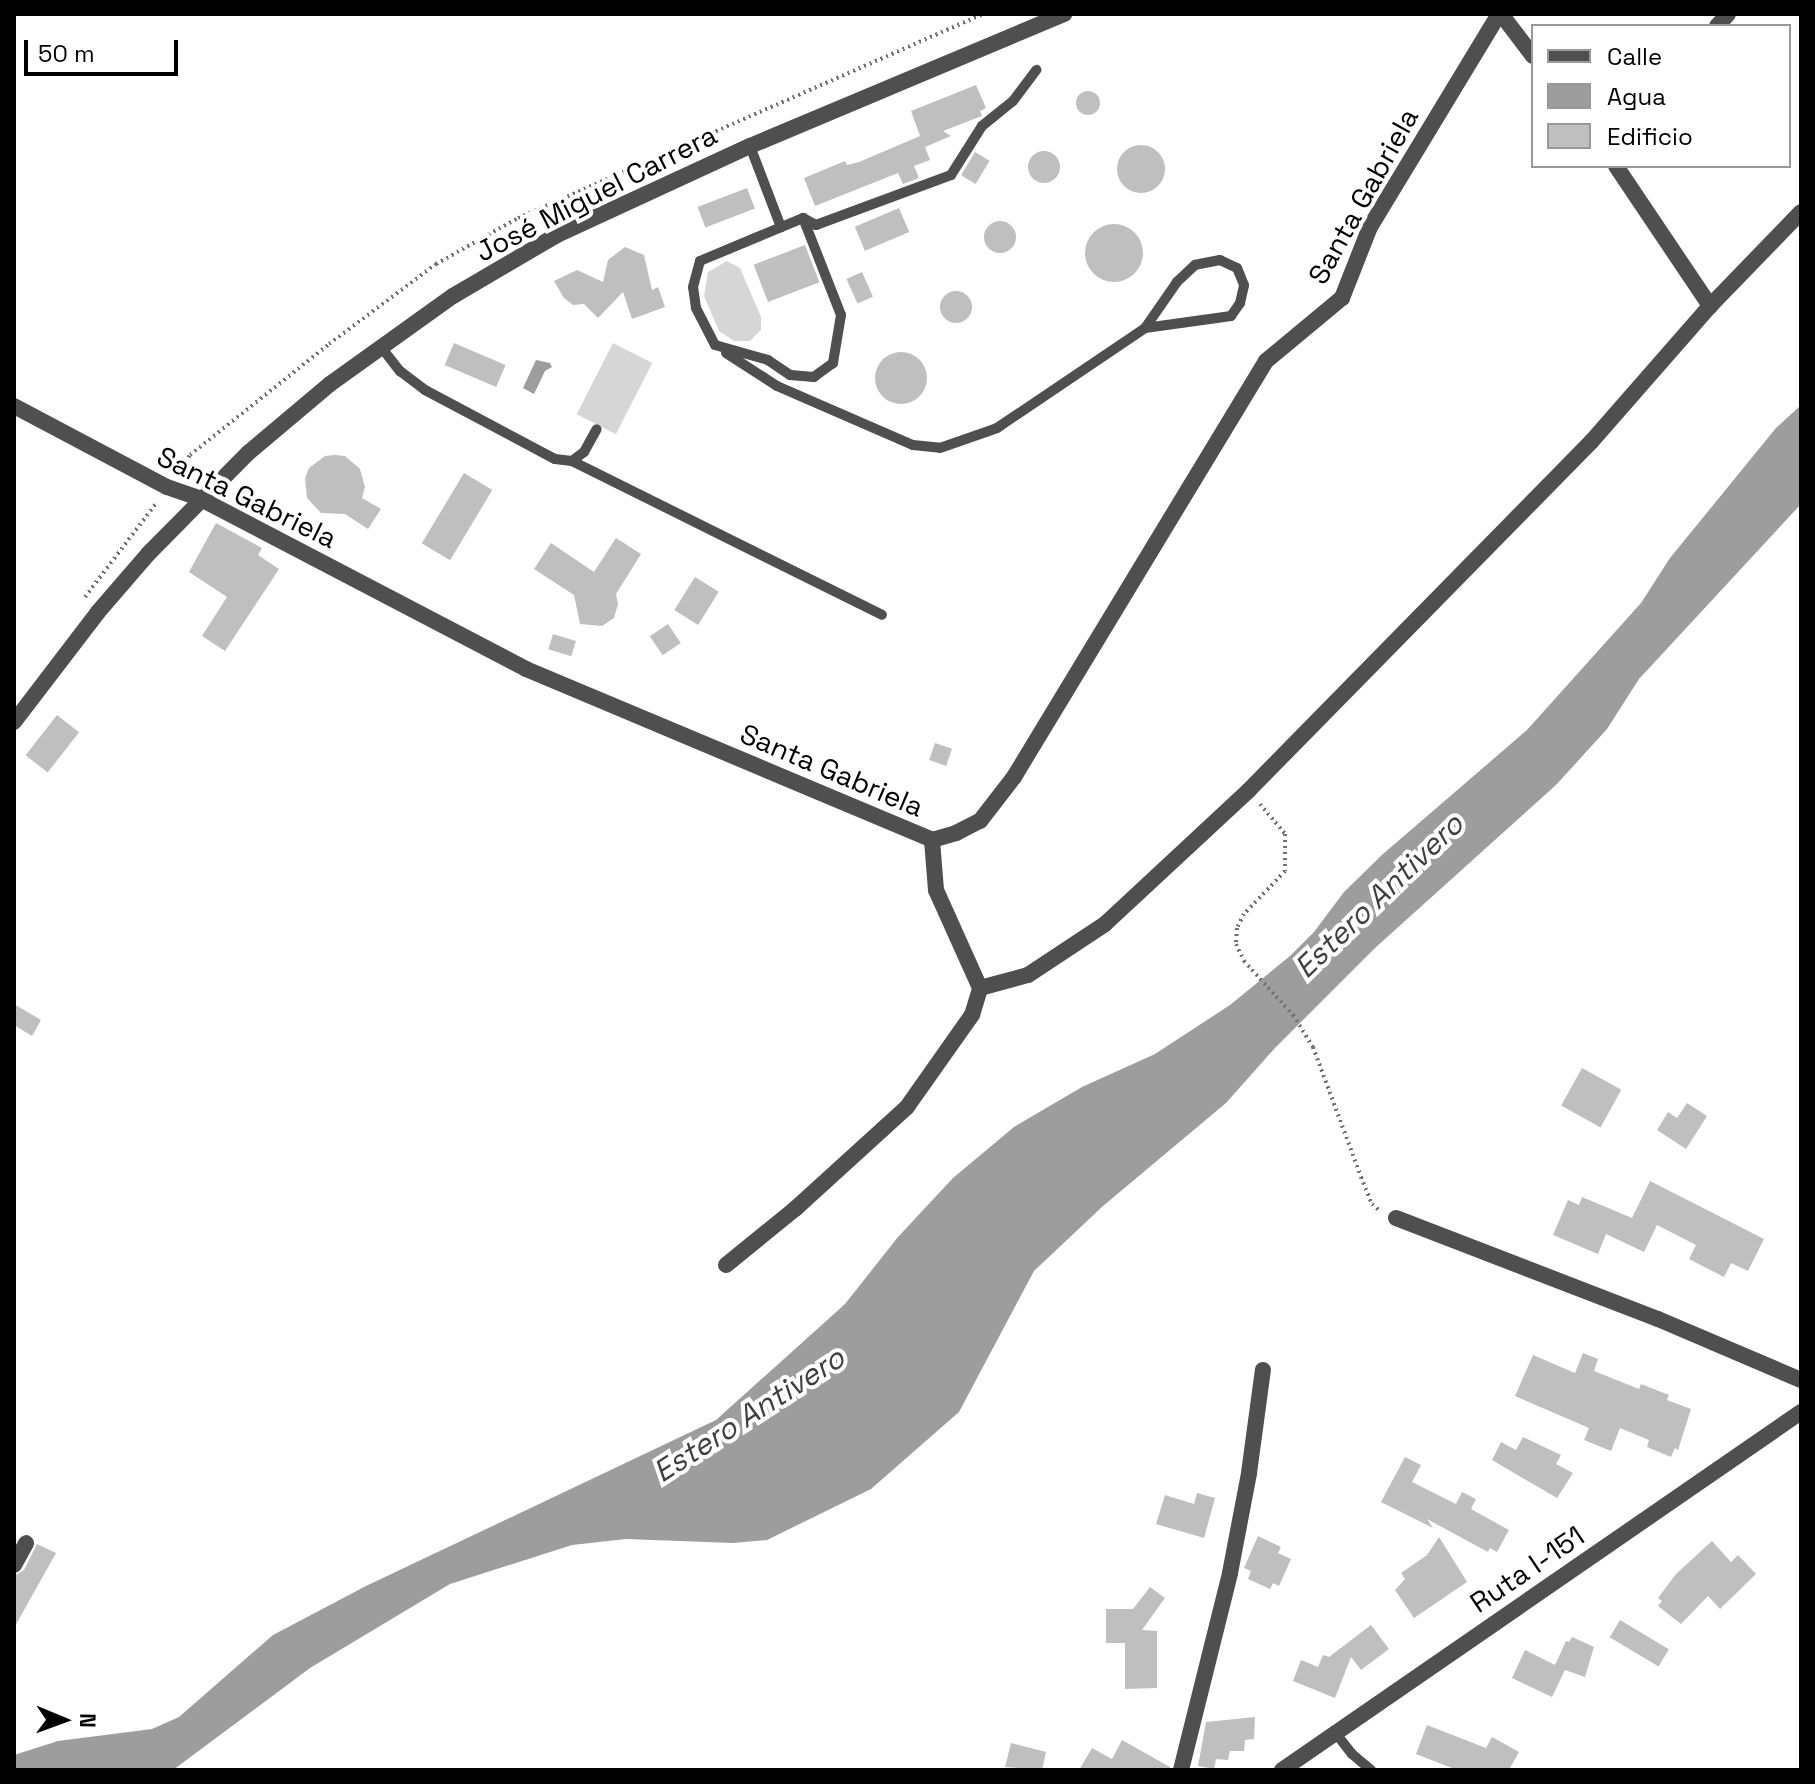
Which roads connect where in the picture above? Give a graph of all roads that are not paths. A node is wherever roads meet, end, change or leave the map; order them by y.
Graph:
1 (1064, 14) edge
2 (1500, 14) edge
3 (1531, 53) edge
4 (1036, 70) dead end
5 (750, 146) junction
6 (1617, 168) edge
7 (1801, 212) edge
8 (803, 218) junction
9 (781, 227) junction
10 (1710, 306) junction
11 (1145, 328) junction
12 (715, 345) junction
13 (381, 347) junction
14 (14, 406) edge
15 (597, 429) dead end
16 (572, 461) junction
17 (201, 499) junction
18 (882, 615) dead end
19 (14, 722) edge
20 (932, 840) junction
21 (980, 988) junction
22 (1396, 1218) road end
23 (726, 1265) dead end
24 (1263, 1370) dead end
25 (1801, 1380) edge
26 (1801, 1412) edge
27 (26, 1543) dead end
28 (14, 1565) edge
29 (1333, 1731) junction
30 (1181, 1770) edge
31 (1282, 1770) edge
32 (1371, 1770) edge

1 - 5 street, José Miguel Carrera
2 - 3 street
2 - 20 street, Santa Gabriela
4 - 8 lane
5 - 9 lane
5 - 13 street, José Miguel Carrera
6 - 10 street
7 - 10 street
8 - 9 lane
8 - 12 lane
9 - 12 lane
10 - 21 street
11 - 11 lane
11 - 12 lane
13 - 16 lane
13 - 17 street, José Miguel Carrera
14 - 17 street, Santa Gabriela
15 - 16 lane
16 - 18 lane
17 - 19 street, José Miguel Carrera
17 - 20 street, Santa Gabriela
20 - 21 street
21 - 23 street
22 - 25 street
24 - 30 street
26 - 29 street, Ruta I-151
27 - 28 street
29 - 31 street, Ruta I-151
29 - 32 lane

